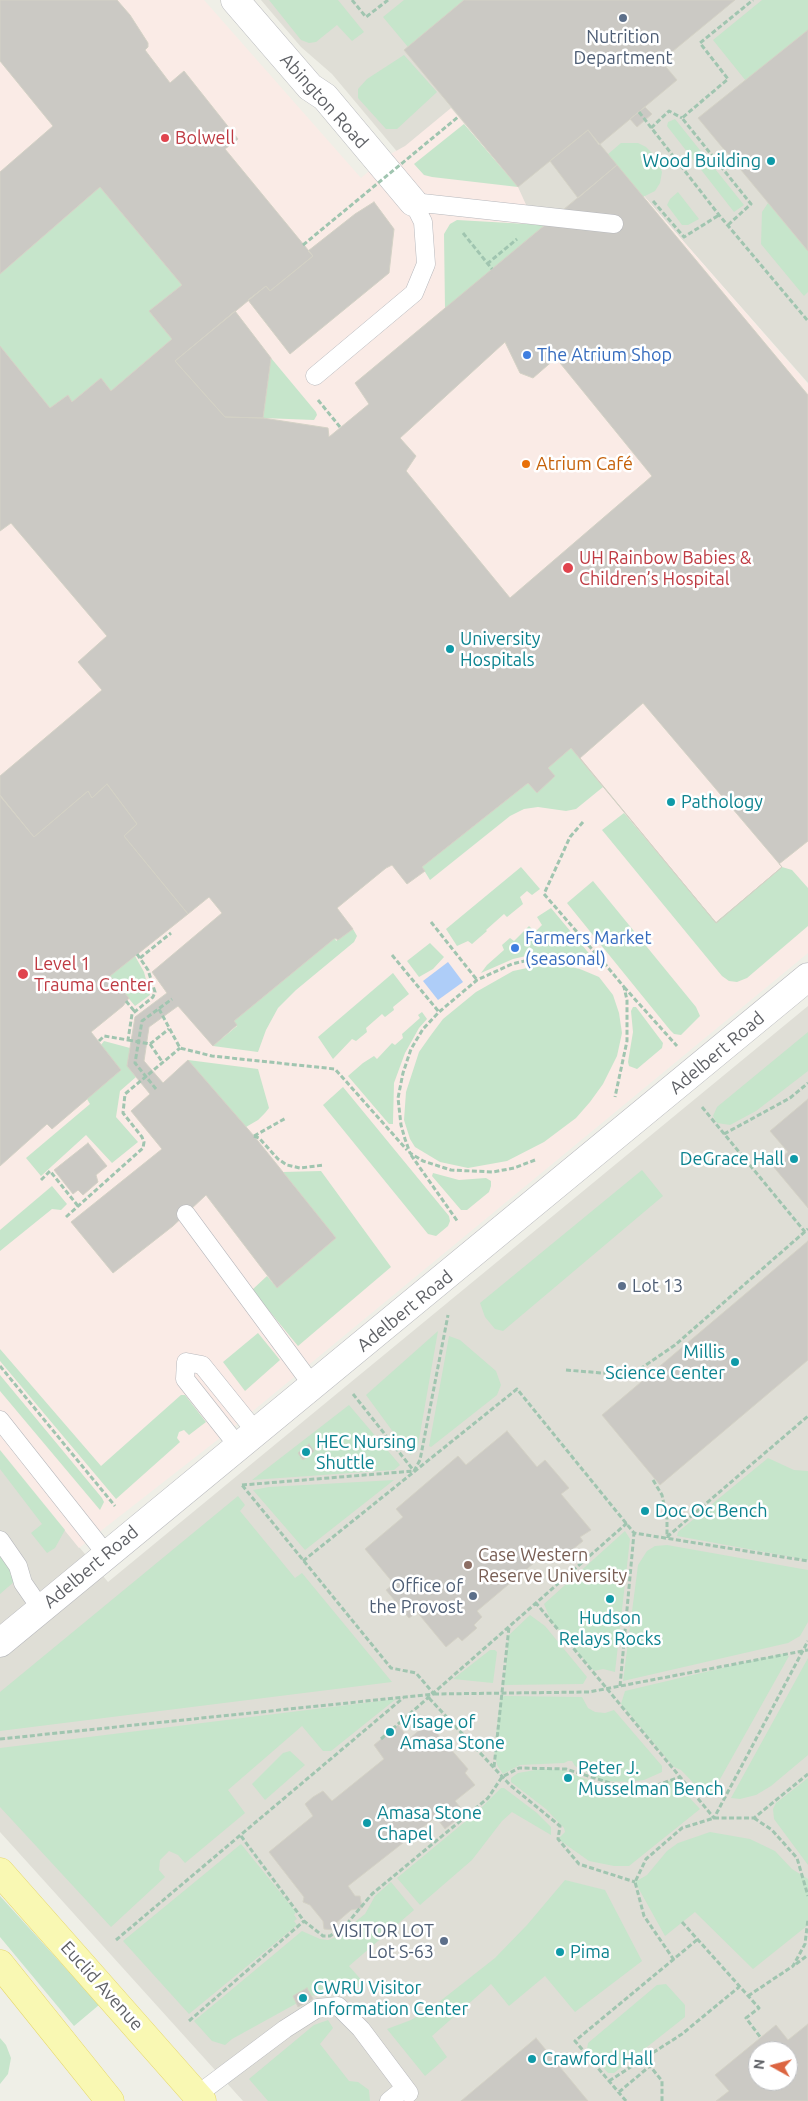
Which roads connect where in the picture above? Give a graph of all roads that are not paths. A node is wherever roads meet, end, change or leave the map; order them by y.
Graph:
1 (235, 0) edge
2 (412, 202) junction
3 (614, 224) dead end
4 (315, 376) dead end
5 (808, 977) edge
6 (186, 1214) dead end
7 (313, 1386) junction
8 (0, 1420) edge
9 (0, 1540) edge
10 (106, 1554) junction
11 (41, 1609) junction
12 (0, 1643) edge
13 (0, 1872) edge
14 (0, 1964) edge
15 (195, 2099) edge
16 (110, 2101) edge
17 (389, 2101) edge

1 - 2 street, Abington Road
2 - 3 lane
2 - 4 lane
5 - 7 street, Adelbert Road
6 - 7 lane
7 - 10 street, Adelbert Road
8 - 10 lane
9 - 11 lane
10 - 11 street, Adelbert Road
11 - 12 street, Adelbert Road
13 - 15 main road, Euclid Avenue
14 - 16 main road
15 - 17 lane

